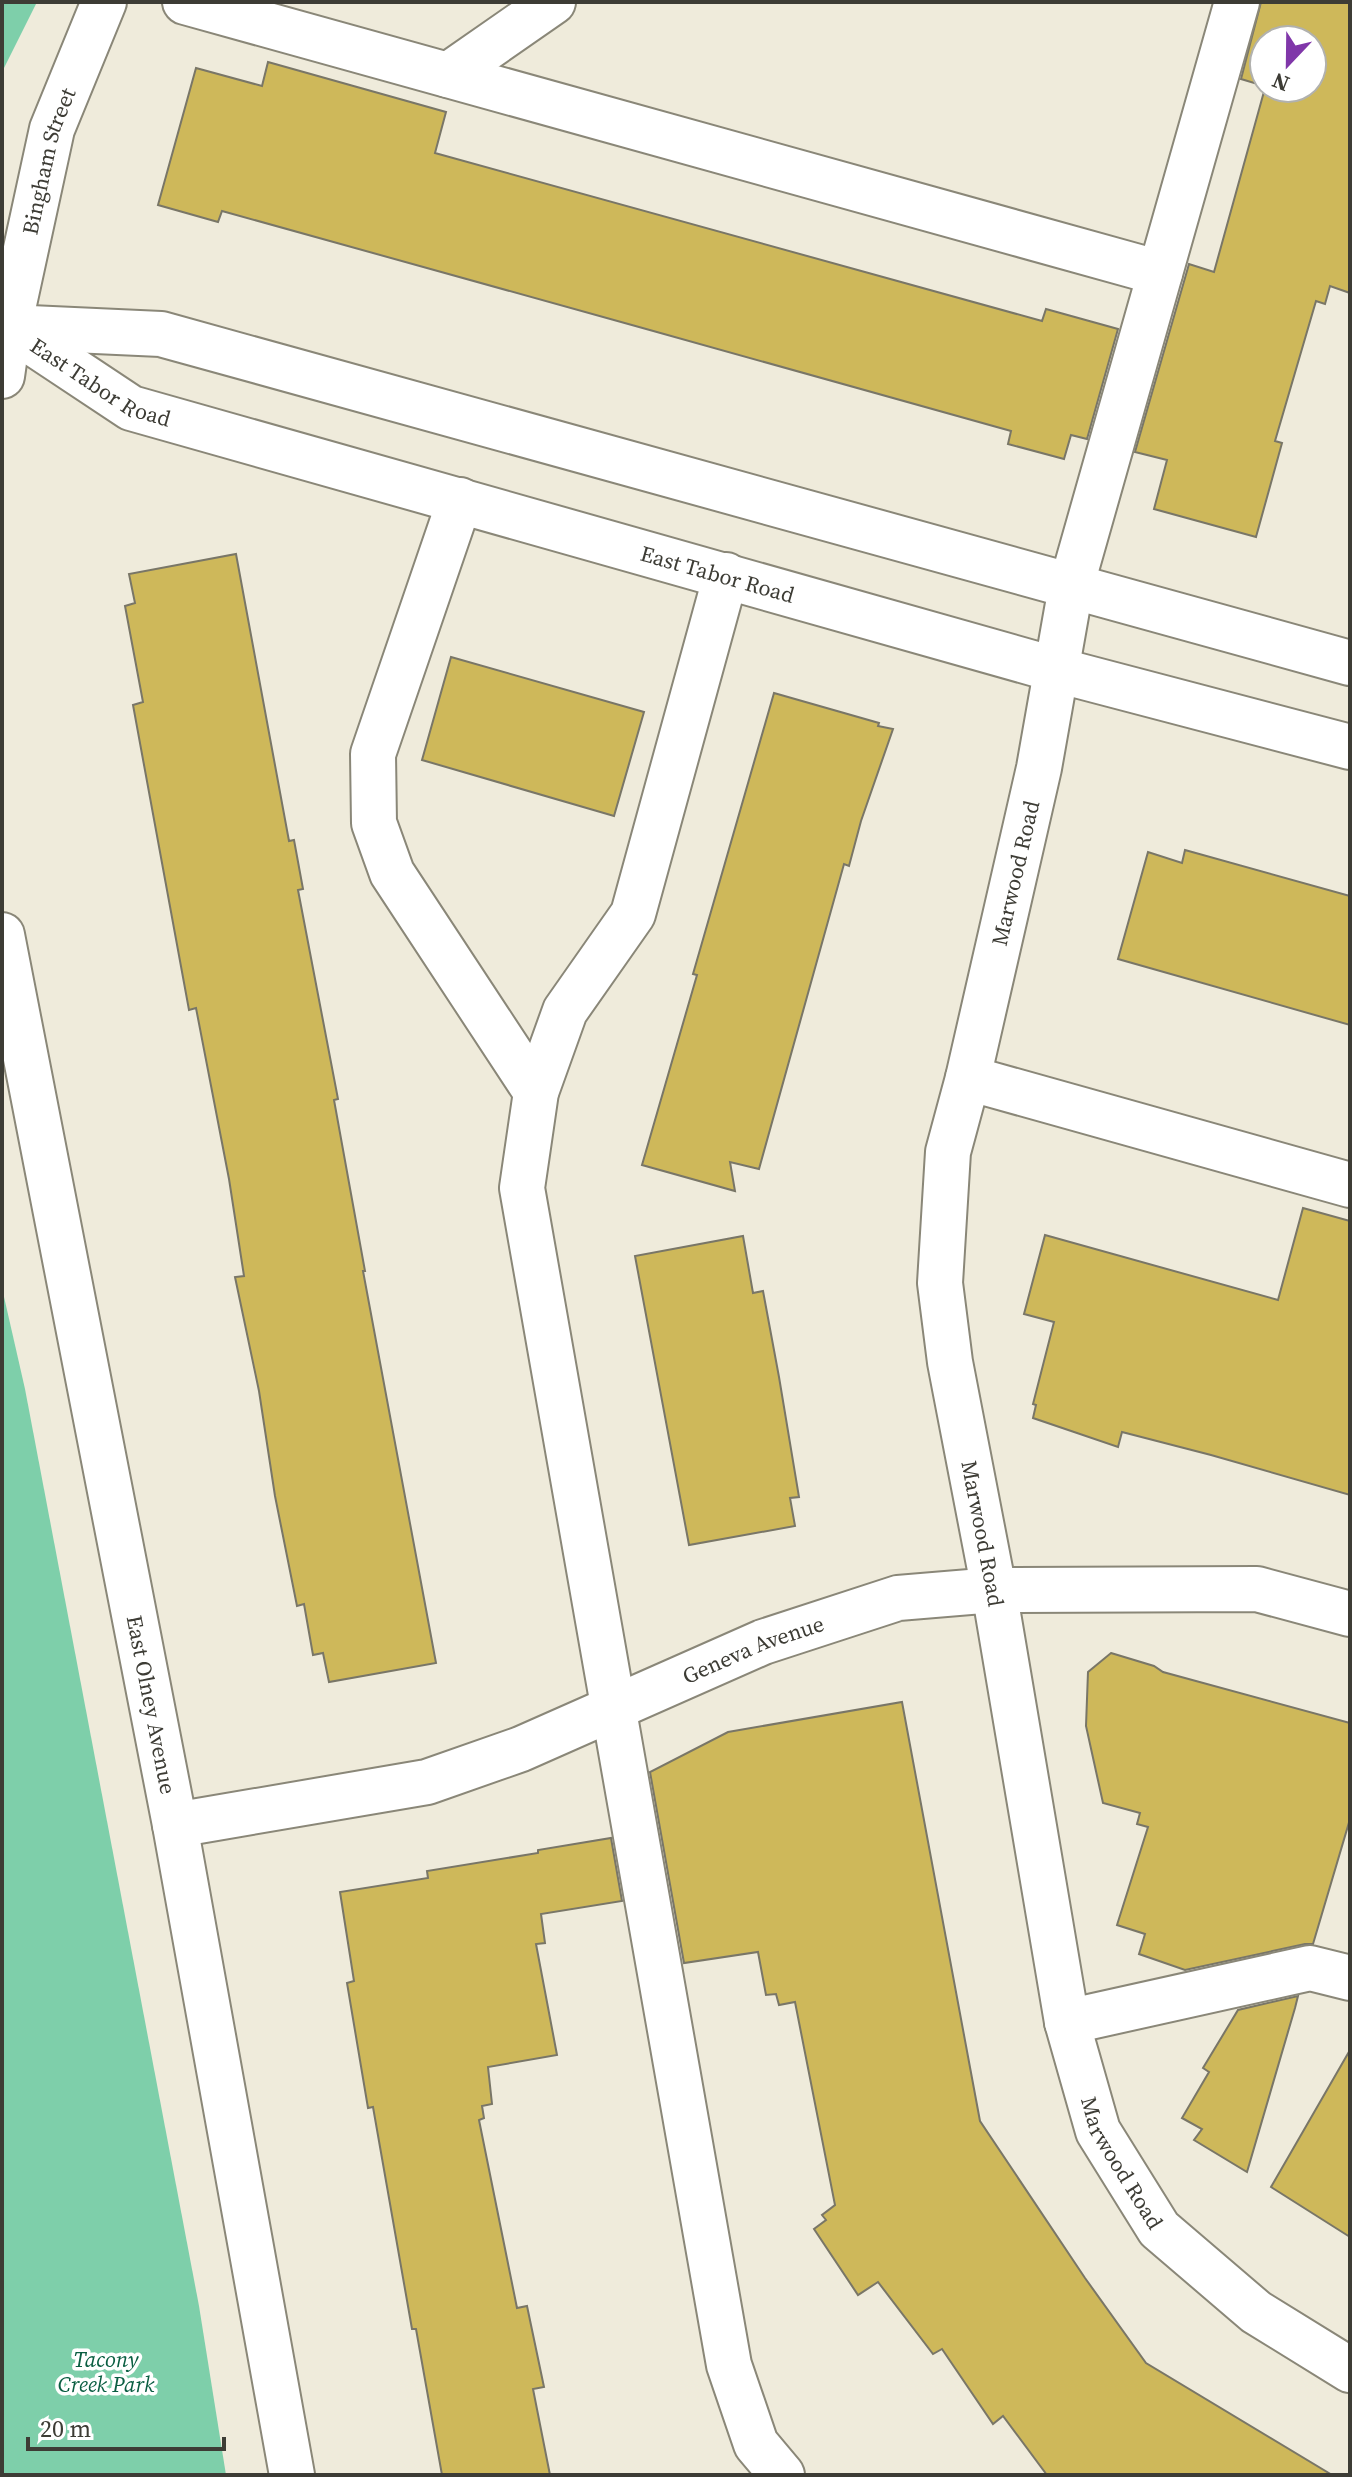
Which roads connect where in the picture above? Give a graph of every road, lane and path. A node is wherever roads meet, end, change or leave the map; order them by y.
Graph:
1 (104, 2) edge
2 (185, 2) edge
3 (553, 2) edge
4 (1237, 2) edge
5 (448, 75) junction
6 (1160, 273) junction
7 (6, 327) edge
8 (2, 376) edge
9 (460, 500) junction
10 (726, 575) junction
11 (1071, 587) junction
12 (1350, 663) edge
13 (1057, 670) junction
14 (1350, 747) edge
15 (2, 935) edge
16 (968, 1078) junction
17 (536, 1092) junction
18 (1350, 1185) edge
19 (994, 1590) junction
20 (1350, 1614) edge
21 (612, 1709) junction
22 (175, 1825) junction
23 (1350, 1978) edge
24 (1067, 2022) junction
25 (1350, 2370) edge
26 (292, 2475) edge
27 (782, 2475) edge

1 - 7 street, Bingham Street
2 - 5 street
3 - 5 street
4 - 6 street, Marwood Road
5 - 6 street
6 - 11 street, Marwood Road
7 - 8 street
7 - 9 street, East Tabor Road
7 - 11 street, East Tabor Road
9 - 10 street, East Tabor Road
9 - 17 street
10 - 13 street, East Tabor Road
10 - 17 street
11 - 12 street, East Tabor Road
11 - 13 street, Marwood Road
13 - 14 street, East Tabor Road
13 - 16 street, Marwood Road
15 - 22 street, East Olney Avenue
16 - 18 street
16 - 19 street, Marwood Road
17 - 21 street
19 - 20 street, Geneva Avenue
19 - 21 street, Geneva Avenue
19 - 24 street, Marwood Road
21 - 22 street, Geneva Avenue
21 - 27 street
22 - 26 street, East Olney Avenue
23 - 24 street
24 - 25 street, Marwood Road

